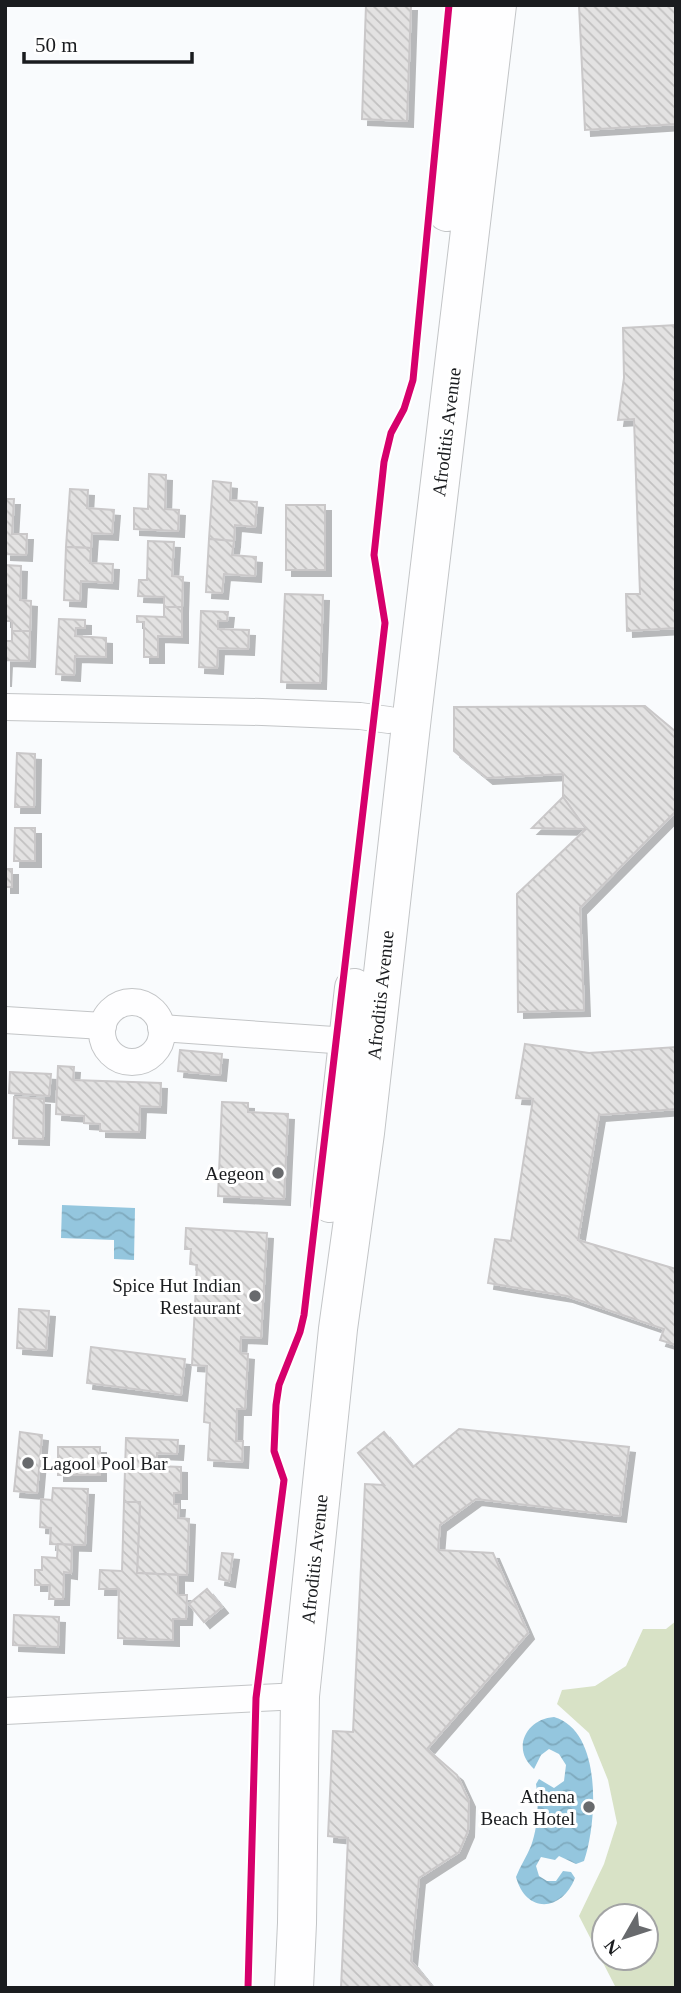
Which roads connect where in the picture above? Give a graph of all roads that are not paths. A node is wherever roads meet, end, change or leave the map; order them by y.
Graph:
1 (468, 5) edge
2 (497, 5) edge
3 (5, 708) edge
4 (389, 720) junction
5 (5, 1020) edge
6 (103, 1026) junction
7 (162, 1028) junction
8 (348, 1041) junction
9 (286, 1696) junction
10 (5, 1711) edge
11 (268, 1988) edge
12 (294, 1988) edge

1 - 4 main road, Afroditis Avenue
2 - 9 main road, Afroditis Avenue
3 - 4 street
4 - 8 main road, Afroditis Avenue
5 - 6 street
6 - 7 street
6 - 7 street
7 - 8 street
8 - 9 main road, Afroditis Avenue
9 - 10 street
9 - 11 main road, Afroditis Avenue
9 - 12 main road, Afroditis Avenue

